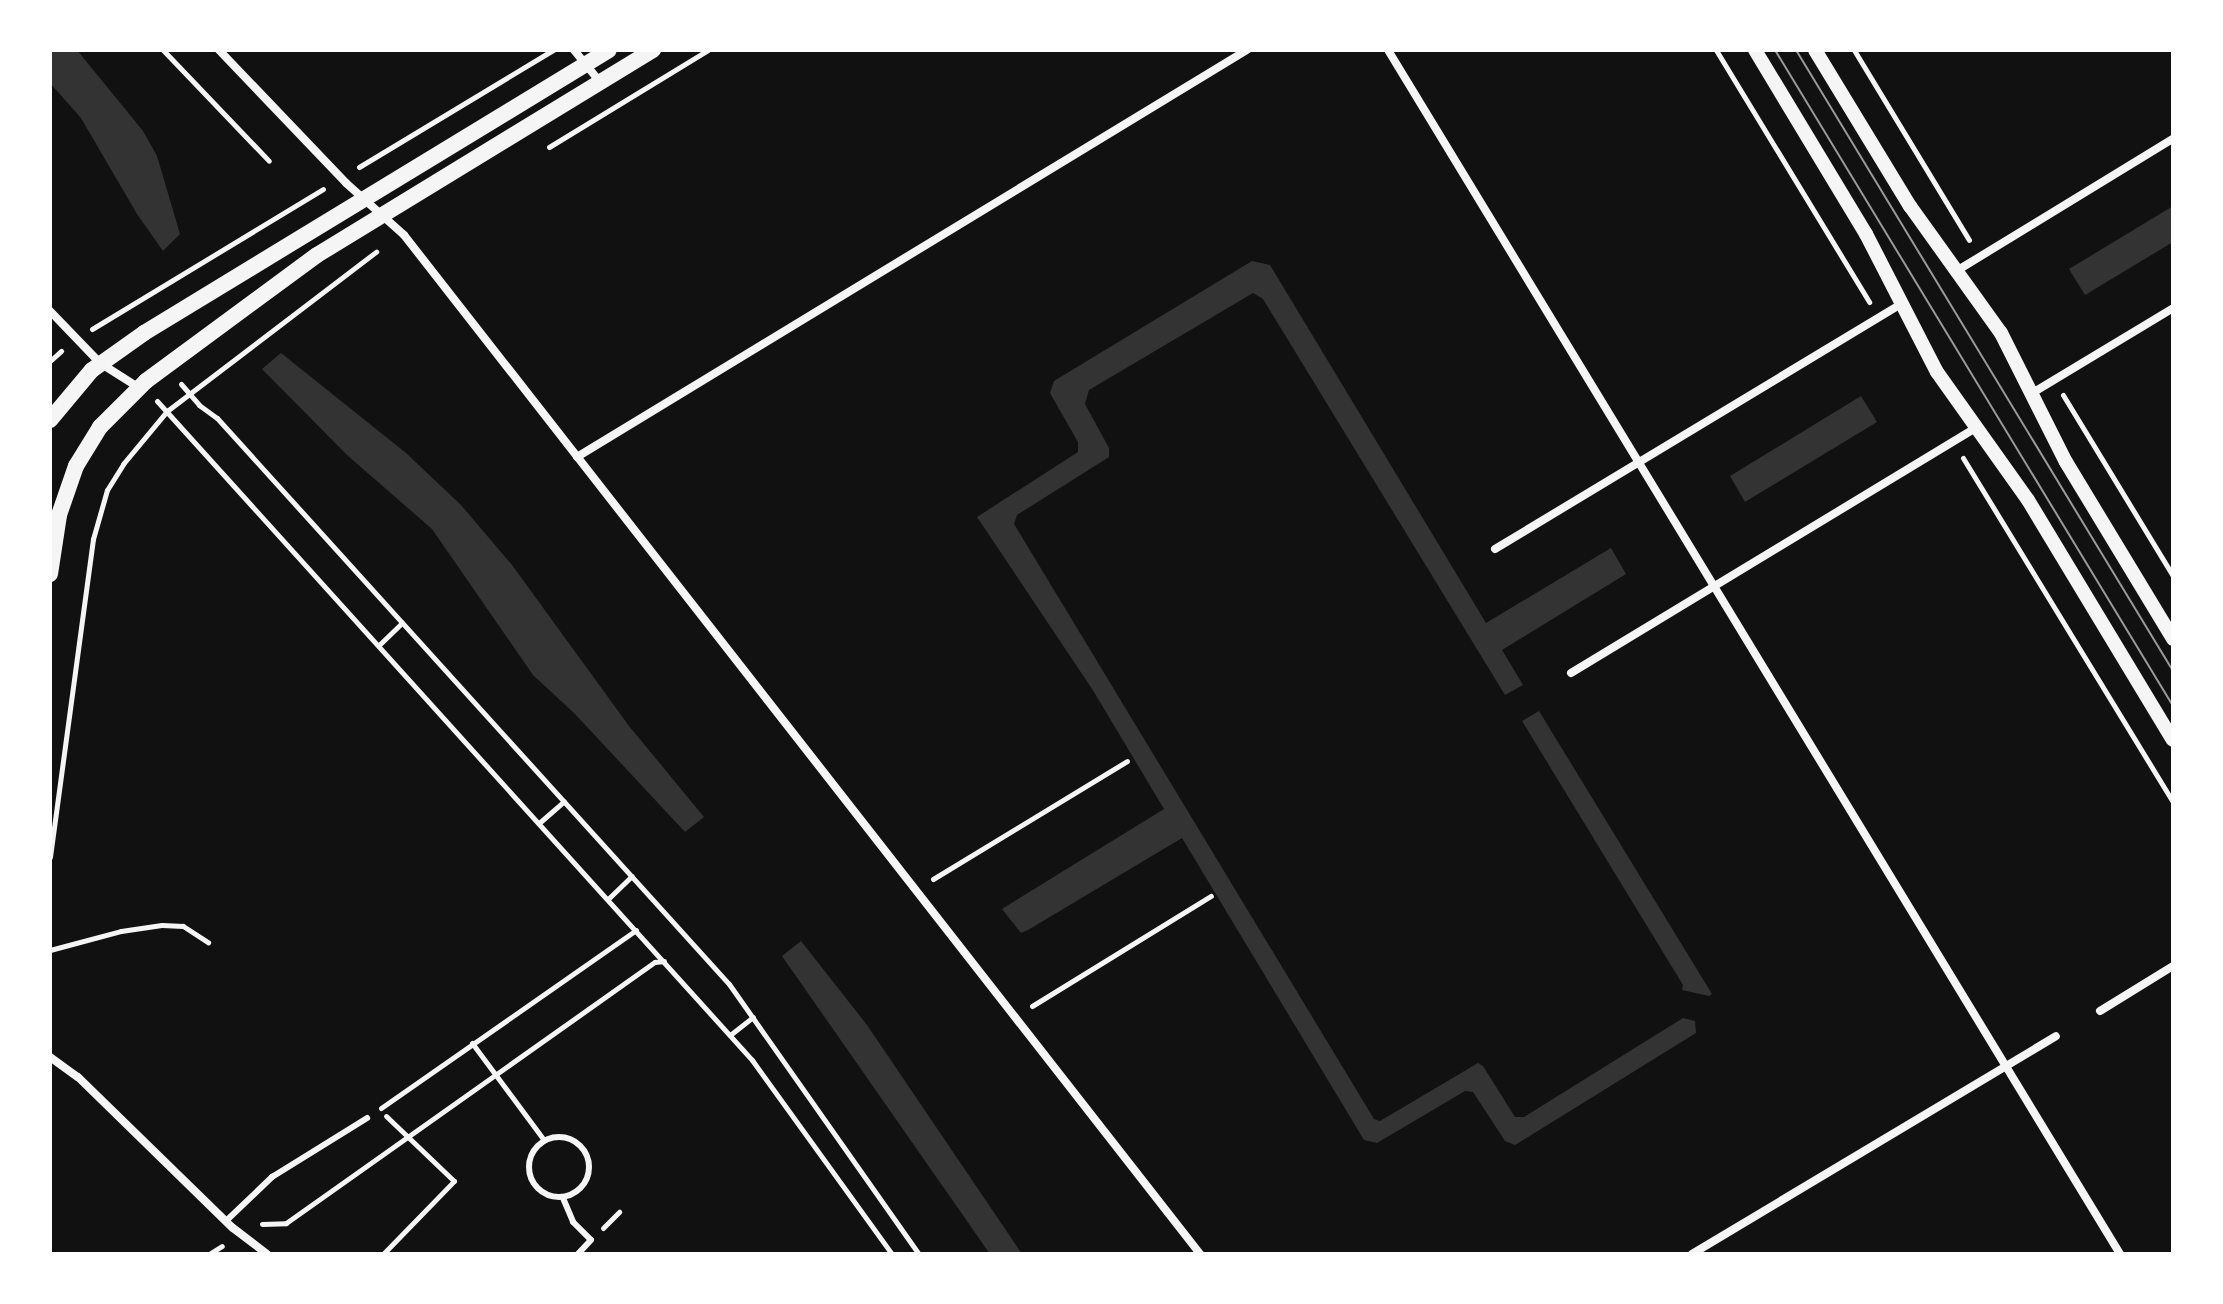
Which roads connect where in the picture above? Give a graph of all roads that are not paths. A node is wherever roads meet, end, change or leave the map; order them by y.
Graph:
1 (219, 50) edge
2 (574, 50) edge
3 (609, 50) edge
4 (653, 50) edge
5 (1247, 50) edge
6 (1388, 50) edge
7 (1755, 50) edge
8 (1815, 50) edge
9 (588, 63) junction
10 (600, 82) junction
11 (2173, 139) edge
12 (365, 199) junction
13 (383, 214) junction
14 (1958, 270) junction
15 (1901, 304) junction
16 (2173, 308) edge
17 (50, 311) edge
18 (100, 363) junction
19 (139, 388) junction
20 (2034, 392) junction
21 (50, 420) edge
22 (1975, 428) junction
23 (577, 457) junction
24 (1638, 463) junction
25 (1495, 549) dead end
26 (50, 574) edge
27 (1713, 587) junction
28 (2173, 639) edge
29 (1571, 673) dead end
30 (2173, 740) edge
31 (2173, 966) edge
32 (2100, 1011) dead end
33 (2056, 1036) dead end
34 (50, 1057) edge
35 (2005, 1066) junction
36 (367, 1118) dead end
37 (563, 1198) junction
38 (226, 1221) junction
39 (267, 1254) edge
40 (578, 1254) edge
41 (1200, 1254) edge
42 (1692, 1254) edge
43 (2120, 1254) edge

1 - 12 street
2 - 9 street
3 - 9 main road
4 - 10 main road
5 - 23 street
6 - 24 street
7 - 15 street
8 - 14 street
9 - 10 street
9 - 12 main road
10 - 13 main road
11 - 14 street
12 - 13 street
12 - 18 main road
13 - 19 main road
13 - 23 street
14 - 20 street
15 - 22 street
15 - 24 street
16 - 20 street
17 - 18 street
18 - 19 street
18 - 21 main road
19 - 26 main road
20 - 28 street
22 - 27 street
22 - 30 street
23 - 41 street
24 - 25 street
24 - 27 street
27 - 29 street
27 - 35 street
31 - 32 street
33 - 35 street
34 - 38 street
35 - 42 street
35 - 43 street
36 - 38 lane
37 - 37 lane
37 - 40 lane
38 - 39 street

